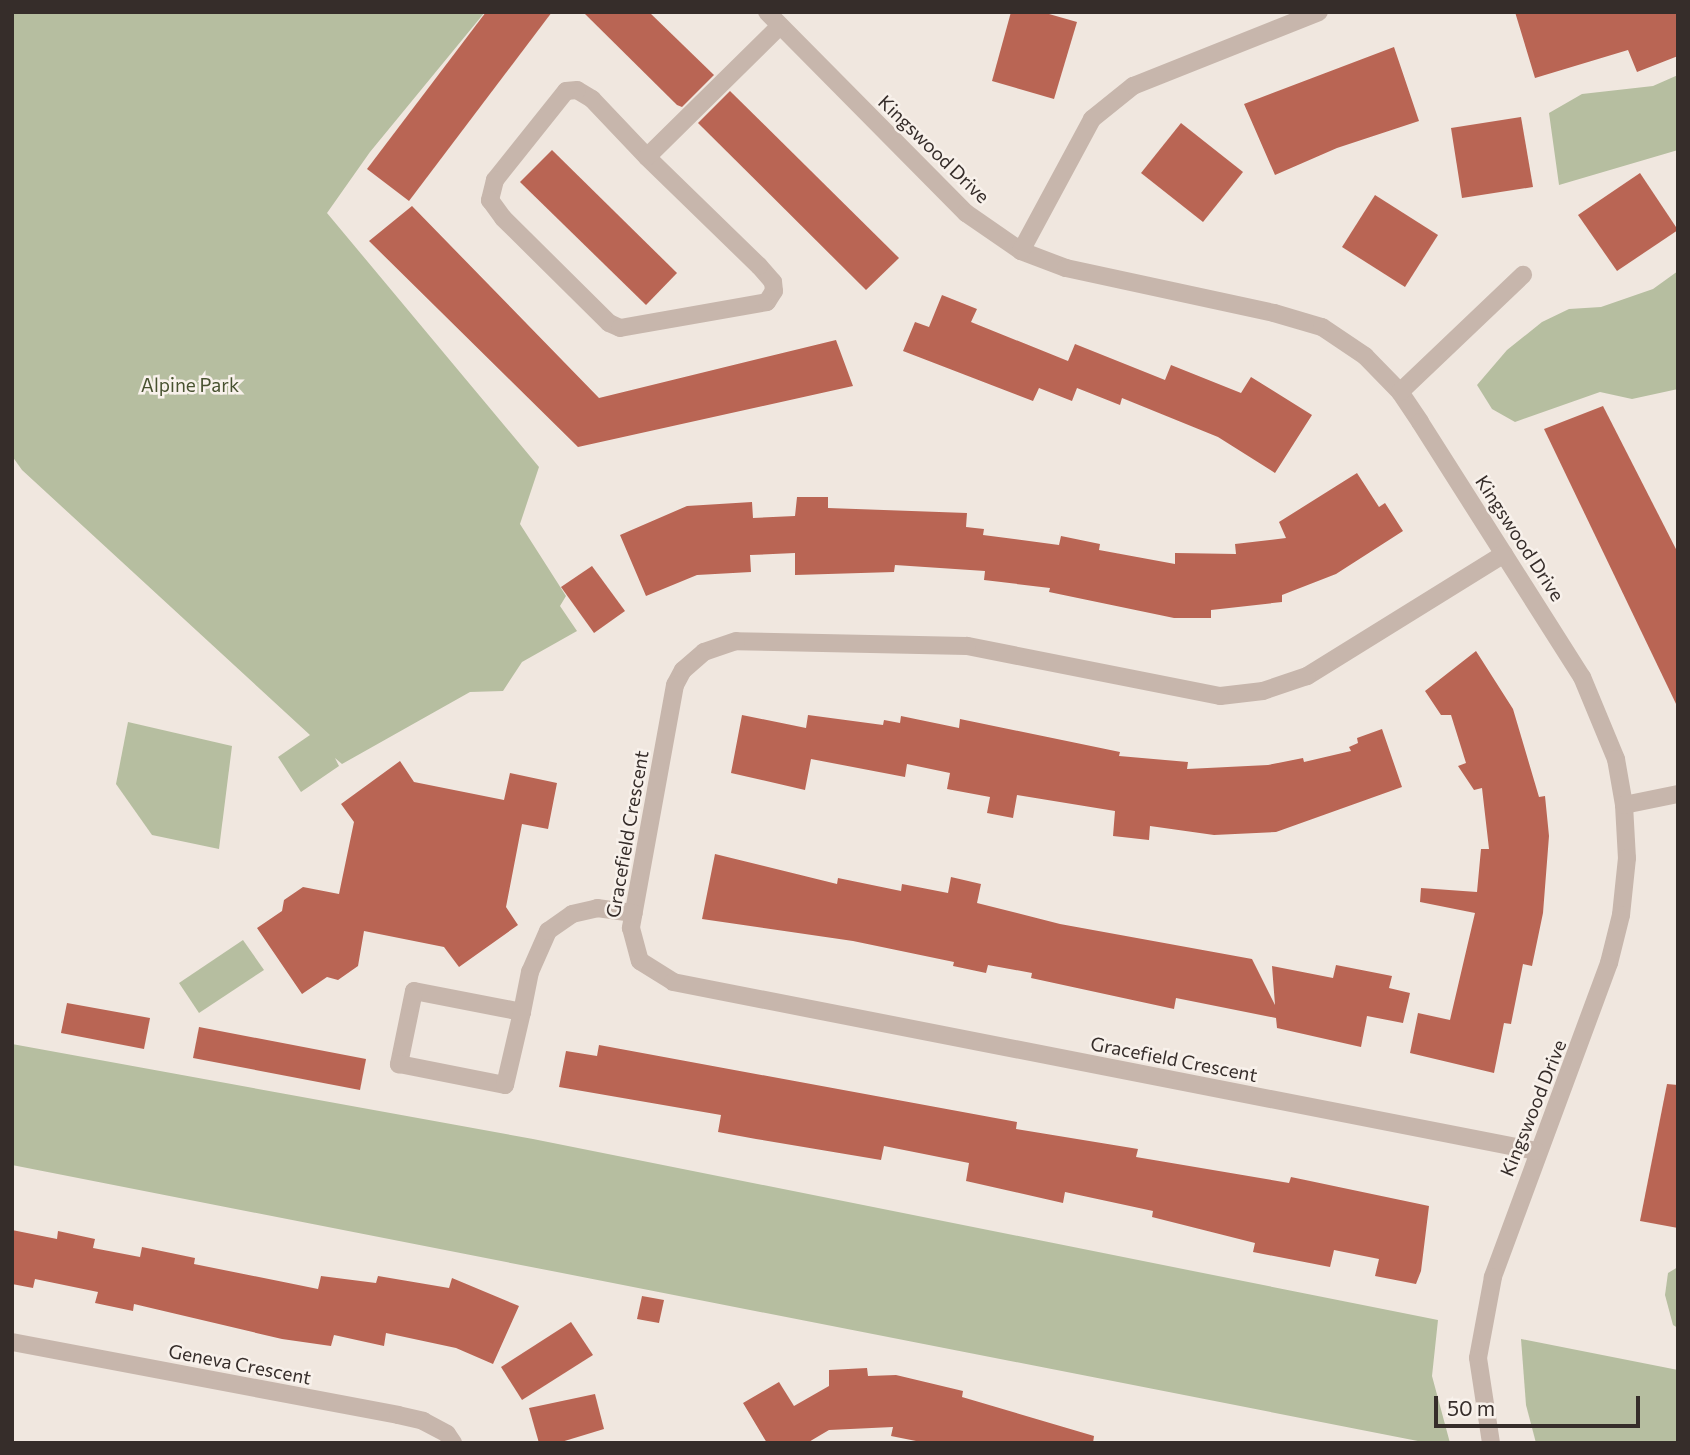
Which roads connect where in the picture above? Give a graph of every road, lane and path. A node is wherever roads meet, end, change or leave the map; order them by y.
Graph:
1 (767, 12) edge
2 (1319, 12) edge
3 (780, 26) junction
4 (648, 157) junction
5 (1020, 251) junction
6 (1523, 275) dead end
7 (1400, 392) junction
8 (1504, 554) junction
9 (1678, 794) edge
10 (1624, 805) junction
11 (634, 913) junction
12 (522, 1012) junction
13 (1536, 1151) junction
14 (12, 1342) edge
15 (453, 1443) edge
16 (1491, 1443) edge

1 - 3 street, Kingswood Drive
2 - 5 street
3 - 4 street
3 - 5 street, Kingswood Drive
4 - 4 street
5 - 7 street, Kingswood Drive
6 - 7 street
7 - 8 street, Kingswood Drive
8 - 10 street, Kingswood Drive
8 - 11 street, Gracefield Crescent
9 - 10 street
10 - 13 street, Kingswood Drive
11 - 12 street
11 - 13 street, Gracefield Crescent
12 - 12 street
13 - 16 street, Kingswood Drive
14 - 15 street, Geneva Crescent

